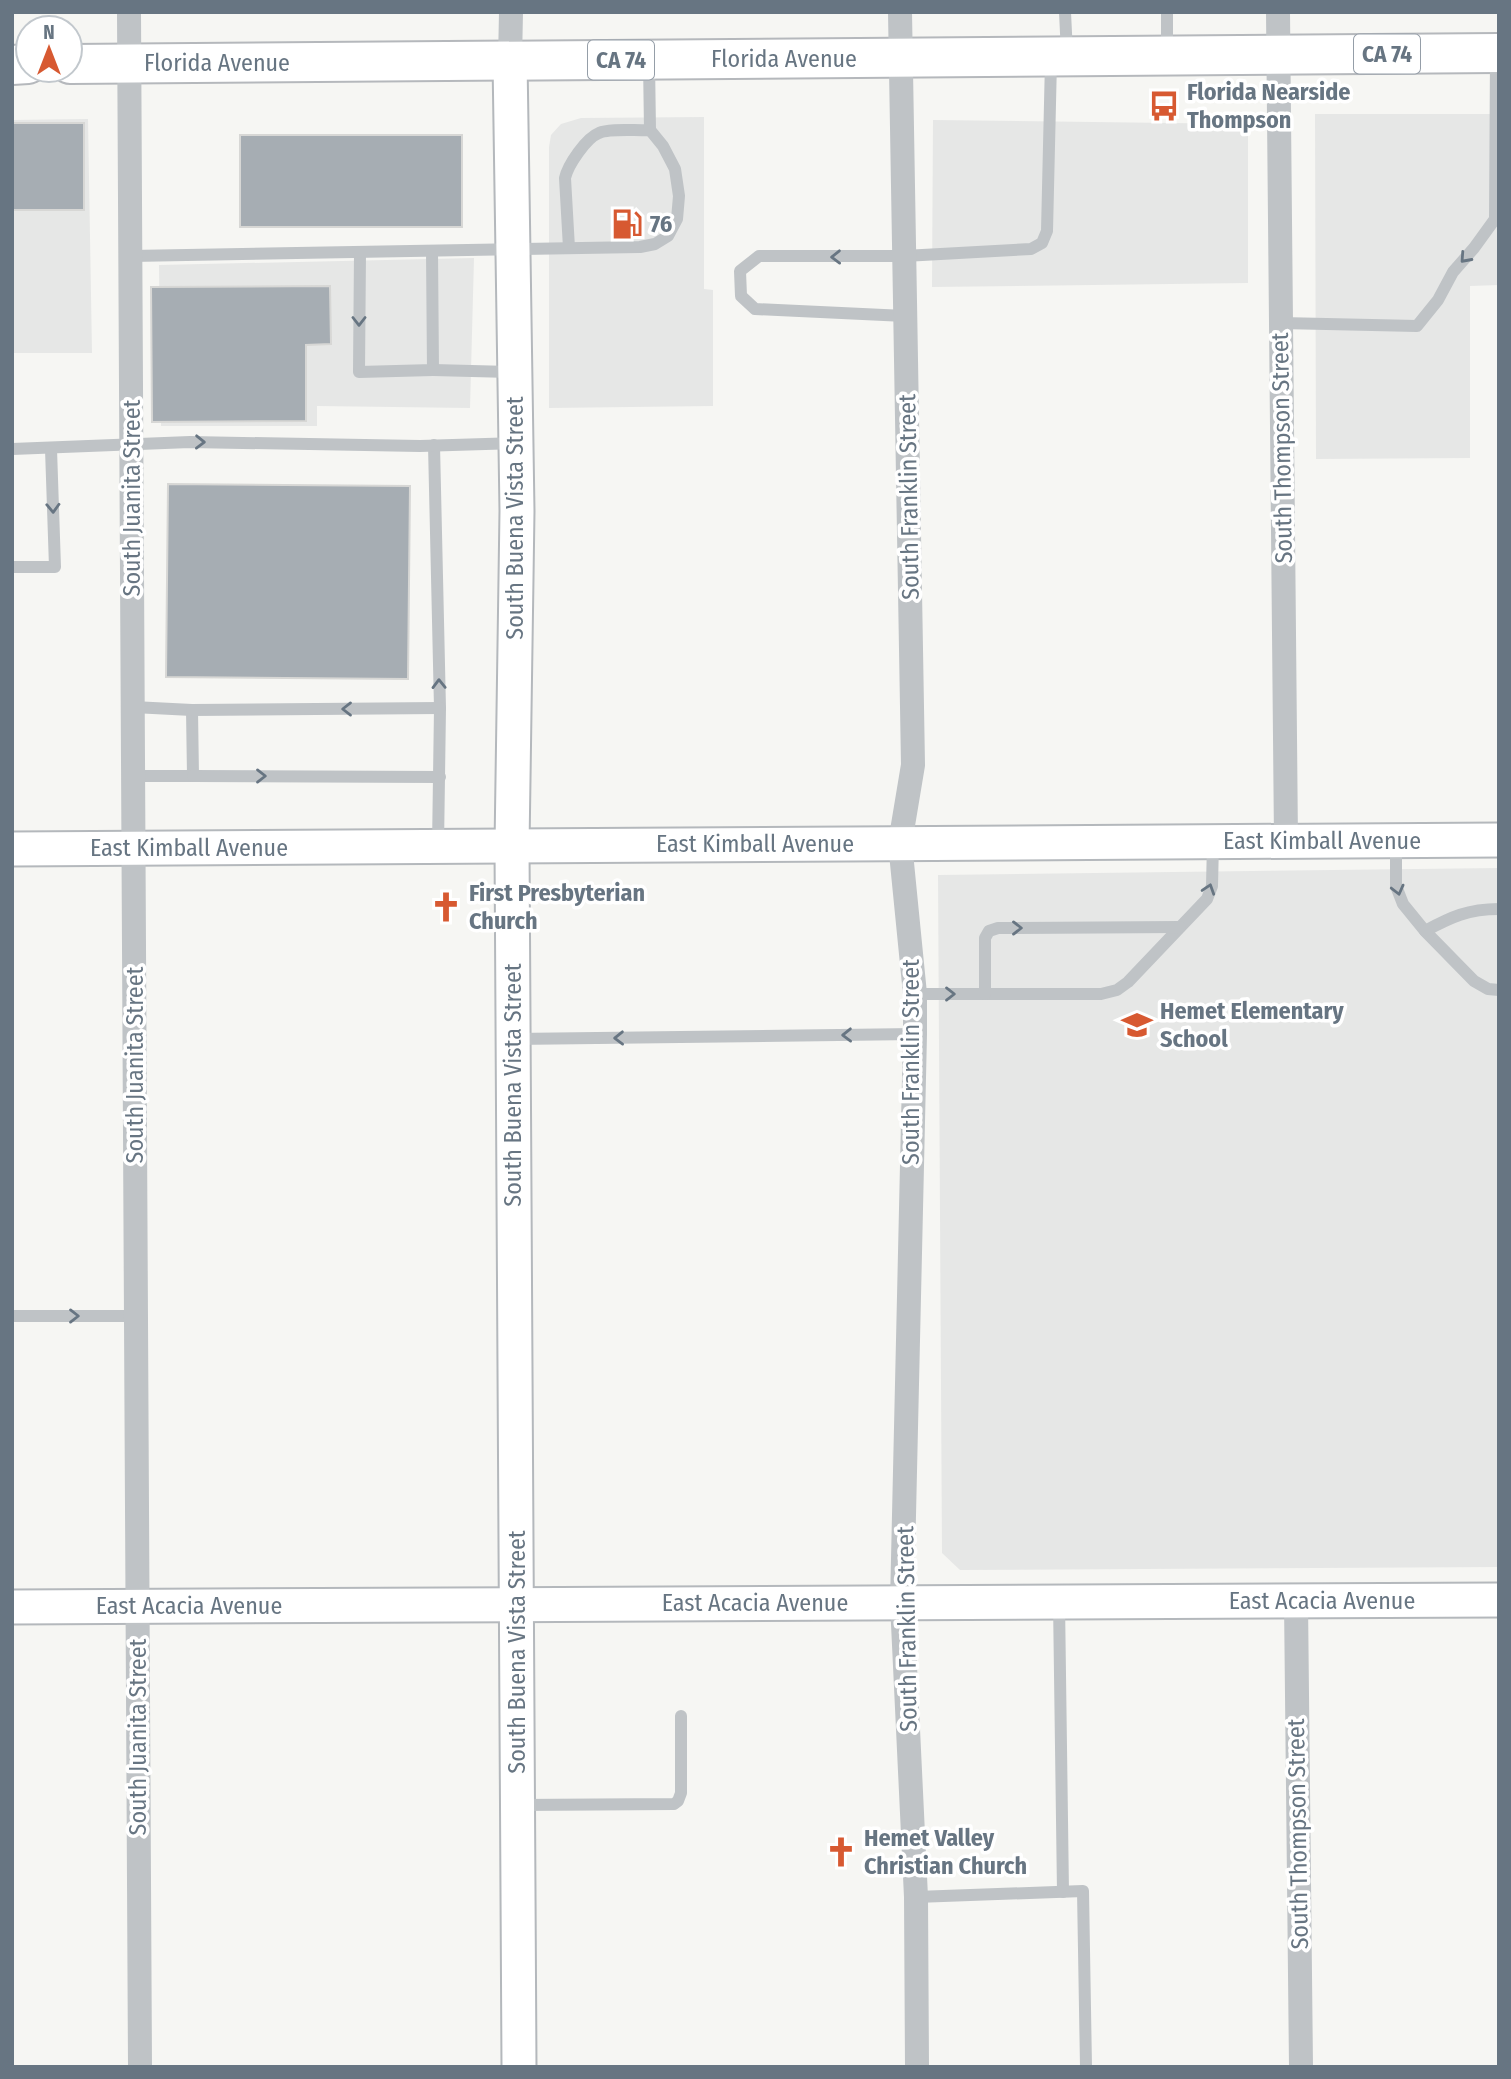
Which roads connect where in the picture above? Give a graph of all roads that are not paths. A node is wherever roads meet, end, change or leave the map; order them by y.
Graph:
1 (129, 12) edge
2 (511, 12) edge
3 (900, 12) edge
4 (1065, 12) edge
5 (1167, 12) edge
6 (1278, 12) edge
7 (1497, 53) edge
8 (1278, 55) junction
9 (1167, 56) junction
10 (1059, 57) junction
11 (900, 58) junction
12 (649, 60) junction
13 (510, 61) junction
14 (84, 64) edge
15 (130, 64) junction
16 (650, 130) junction
17 (569, 248) junction
18 (432, 251) junction
19 (515, 251) junction
20 (360, 253) junction
21 (131, 256) junction
22 (904, 256) junction
23 (905, 316) junction
24 (1281, 323) junction
25 (433, 370) junction
26 (515, 372) junction
27 (131, 443) junction
28 (516, 443) junction
29 (434, 445) junction
30 (12, 449) edge
31 (51, 449) junction
32 (12, 567) edge
33 (133, 707) junction
34 (440, 708) junction
35 (192, 710) junction
36 (133, 776) junction
37 (193, 776) junction
38 (440, 777) junction
39 (1395, 840) junction
40 (1499, 840) edge
41 (1213, 841) junction
42 (1286, 841) junction
43 (900, 843) junction
44 (438, 846) junction
45 (512, 846) junction
46 (134, 848) junction
47 (12, 849) edge
48 (1499, 909) edge
49 (1180, 927) junction
50 (1425, 931) junction
51 (1499, 990) edge
52 (915, 994) junction
53 (985, 994) junction
54 (915, 1034) junction
55 (513, 1039) junction
56 (12, 1316) edge
57 (136, 1316) junction
58 (1499, 1600) edge
59 (1296, 1601) junction
60 (902, 1602) junction
61 (1059, 1602) junction
62 (516, 1605) junction
63 (12, 1607) edge
64 (137, 1607) junction
65 (681, 1717) dead end
66 (518, 1805) junction
67 (1063, 1892) junction
68 (916, 1897) junction
69 (139, 2067) edge
70 (519, 2067) edge
71 (917, 2067) edge
72 (1086, 2067) edge
73 (1301, 2067) edge

1 - 15 street, South Juanita Street
2 - 13 street
3 - 11 street, South Franklin Street
4 - 10 lane
5 - 9 lane
6 - 8 street, South Thompson Street
7 - 8 main road, Florida Avenue / CA 74
7 -> 24 lane
8 - 9 main road, Florida Avenue / CA 74
8 - 24 street, South Thompson Street
9 - 10 main road, Florida Avenue / CA 74
10 - 11 main road, Florida Avenue / CA 74
10 - 22 lane
11 - 12 main road, Florida Avenue / CA 74
11 - 22 street, South Franklin Street
12 - 13 main road, Florida Avenue / CA 74
12 - 16 lane
13 - 15 main road, Florida Avenue / CA 74
13 - 19 street, South Buena Vista Street
14 - 15 main road, Florida Avenue / CA 74
15 - 21 street, South Juanita Street
16 - 17 lane
16 - 17 lane
17 - 19 lane
18 - 19 lane
18 - 20 lane
18 - 25 lane
19 - 26 street, South Buena Vista Street
20 - 21 lane
20 -> 25 lane
21 - 27 street, South Juanita Street
22 - 23 street, South Franklin Street
22 -> 23 lane
23 - 43 street, South Franklin Street
24 - 42 street, South Thompson Street
25 - 26 lane
26 - 28 street, South Buena Vista Street
27 -> 29 lane
27 - 31 lane
27 - 33 street, South Juanita Street
28 - 29 lane
28 - 45 street, South Buena Vista Street
34 -> 29 lane
30 - 31 lane
31 -> 32 lane
33 - 35 lane
33 - 36 street, South Juanita Street
34 -> 35 lane
34 - 38 lane
35 - 37 lane
36 - 37 lane
36 - 46 street, South Juanita Street
37 -> 38 lane
38 - 44 lane
39 - 40 street, East Kimball Avenue
39 - 42 street, East Kimball Avenue
39 -> 50 lane
41 - 42 street, East Kimball Avenue
41 - 43 street, East Kimball Avenue
49 -> 41 lane
43 - 45 street, East Kimball Avenue
43 - 52 street, South Franklin Street
44 - 45 street, East Kimball Avenue
44 - 46 street, East Kimball Avenue
45 - 55 street, South Buena Vista Street
46 - 47 street, East Kimball Avenue
46 - 57 street, South Juanita Street
48 - 50 lane
49 - 53 lane
53 -> 49 lane
50 - 51 lane
52 -> 53 lane
52 - 54 street, South Franklin Street
54 -> 55 lane
54 - 60 street, South Franklin Street
55 - 62 street, South Buena Vista Street
56 -> 57 lane
57 - 64 street, South Juanita Street
58 - 59 street, East Acacia Avenue
59 - 61 street, East Acacia Avenue
59 - 73 street, South Thompson Street
60 - 61 street, East Acacia Avenue
60 - 62 street, East Acacia Avenue
60 - 68 street, South Franklin Street
61 - 67 lane
62 - 64 street, East Acacia Avenue
62 - 66 street, South Buena Vista Street
63 - 64 street, East Acacia Avenue
64 - 69 street, South Juanita Street
65 - 66 lane
66 - 70 street, South Buena Vista Street
67 - 68 lane
67 - 72 lane
68 - 71 street, South Franklin Street

